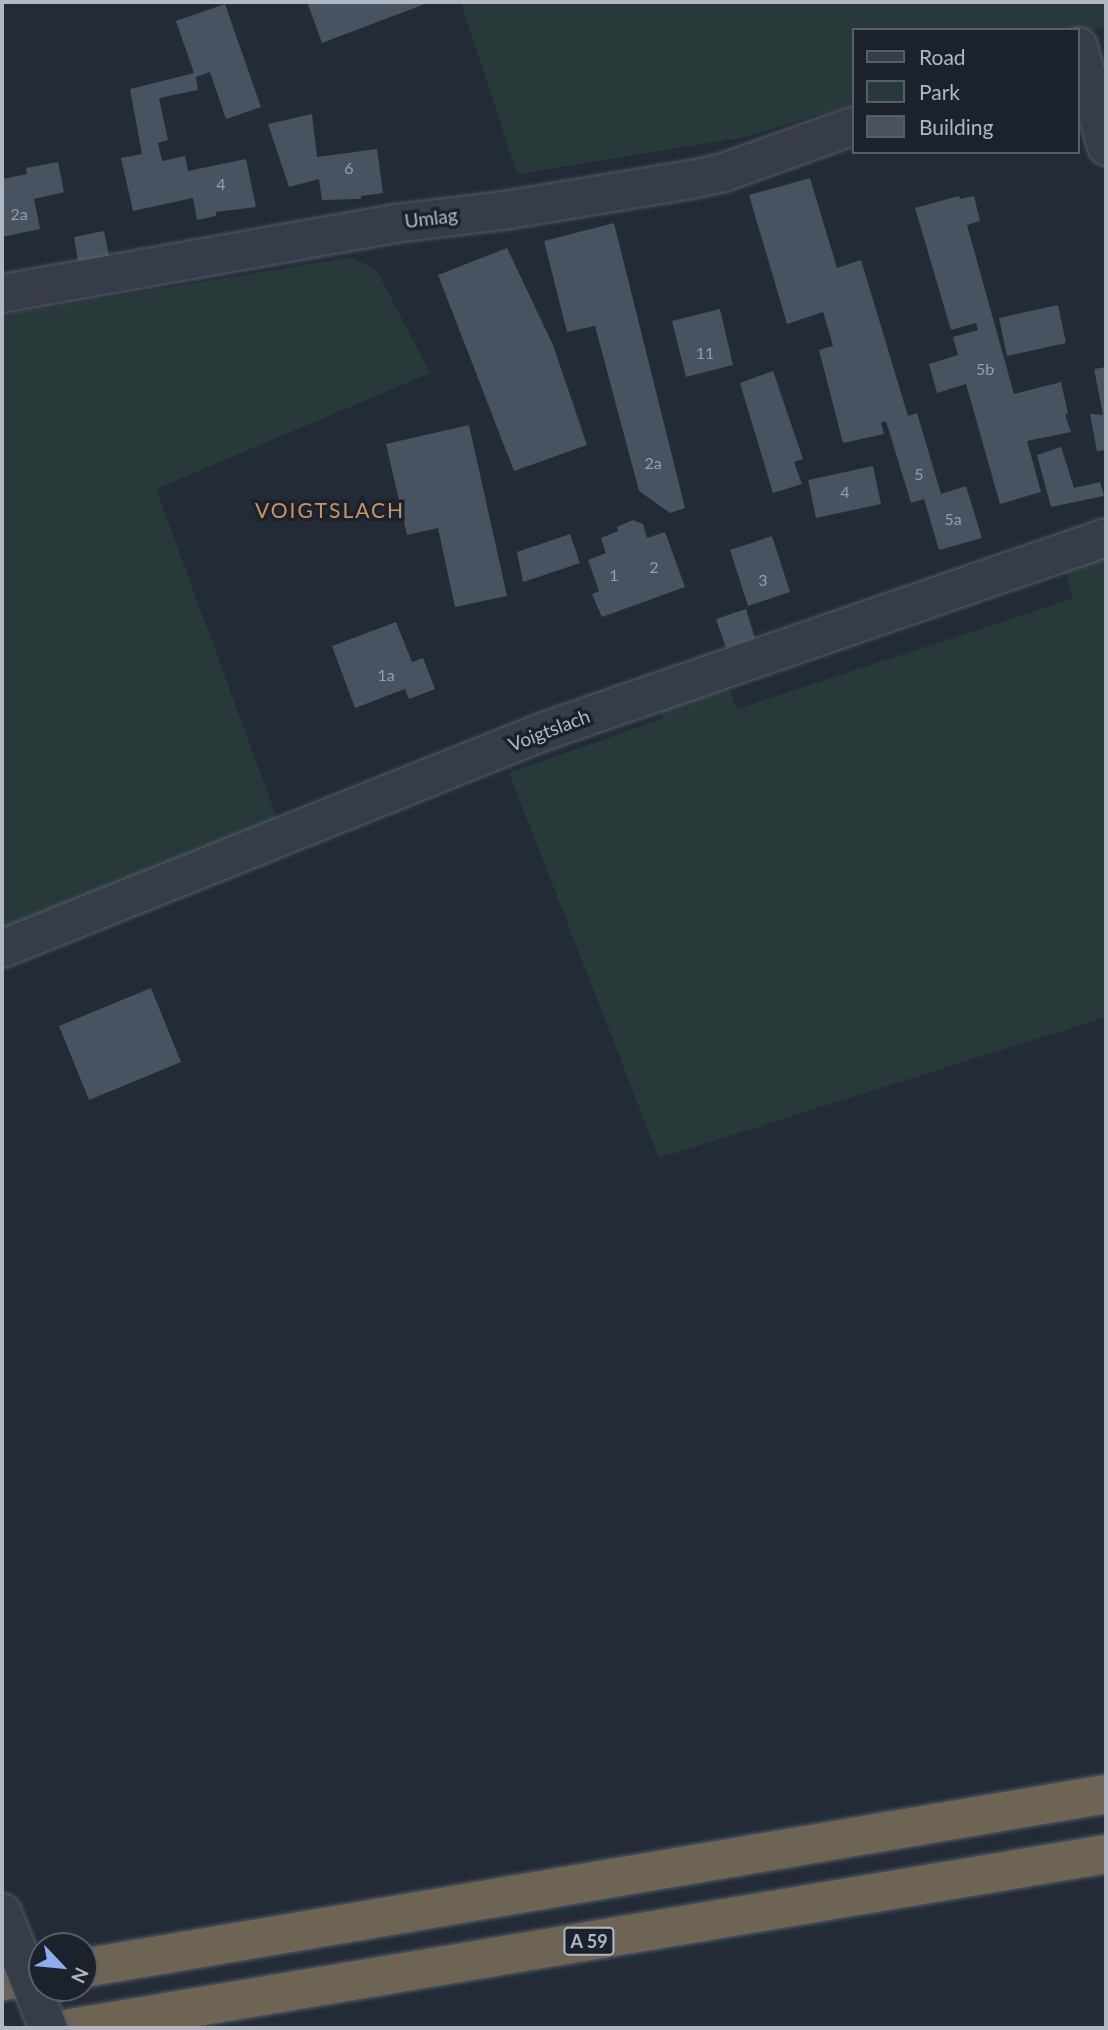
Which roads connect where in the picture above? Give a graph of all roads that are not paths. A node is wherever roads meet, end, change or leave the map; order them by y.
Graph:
1 (1080, 53) edge
2 (852, 126) edge
3 (1106, 146) edge
4 (2, 293) edge
5 (1106, 537) edge
6 (2, 948) edge
7 (1106, 1794) edge
8 (1106, 1854) edge
9 (2, 1912) edge
10 (98, 1966) edge
11 (28, 1977) edge
12 (2, 1981) edge
13 (48, 2028) edge
14 (72, 2028) edge

1 - 3 street
2 - 4 street, Umlag
5 - 6 street, Voigtslach
7 - 10 highway
8 - 14 highway, A 59
9 - 13 street, bridge
11 - 12 highway

